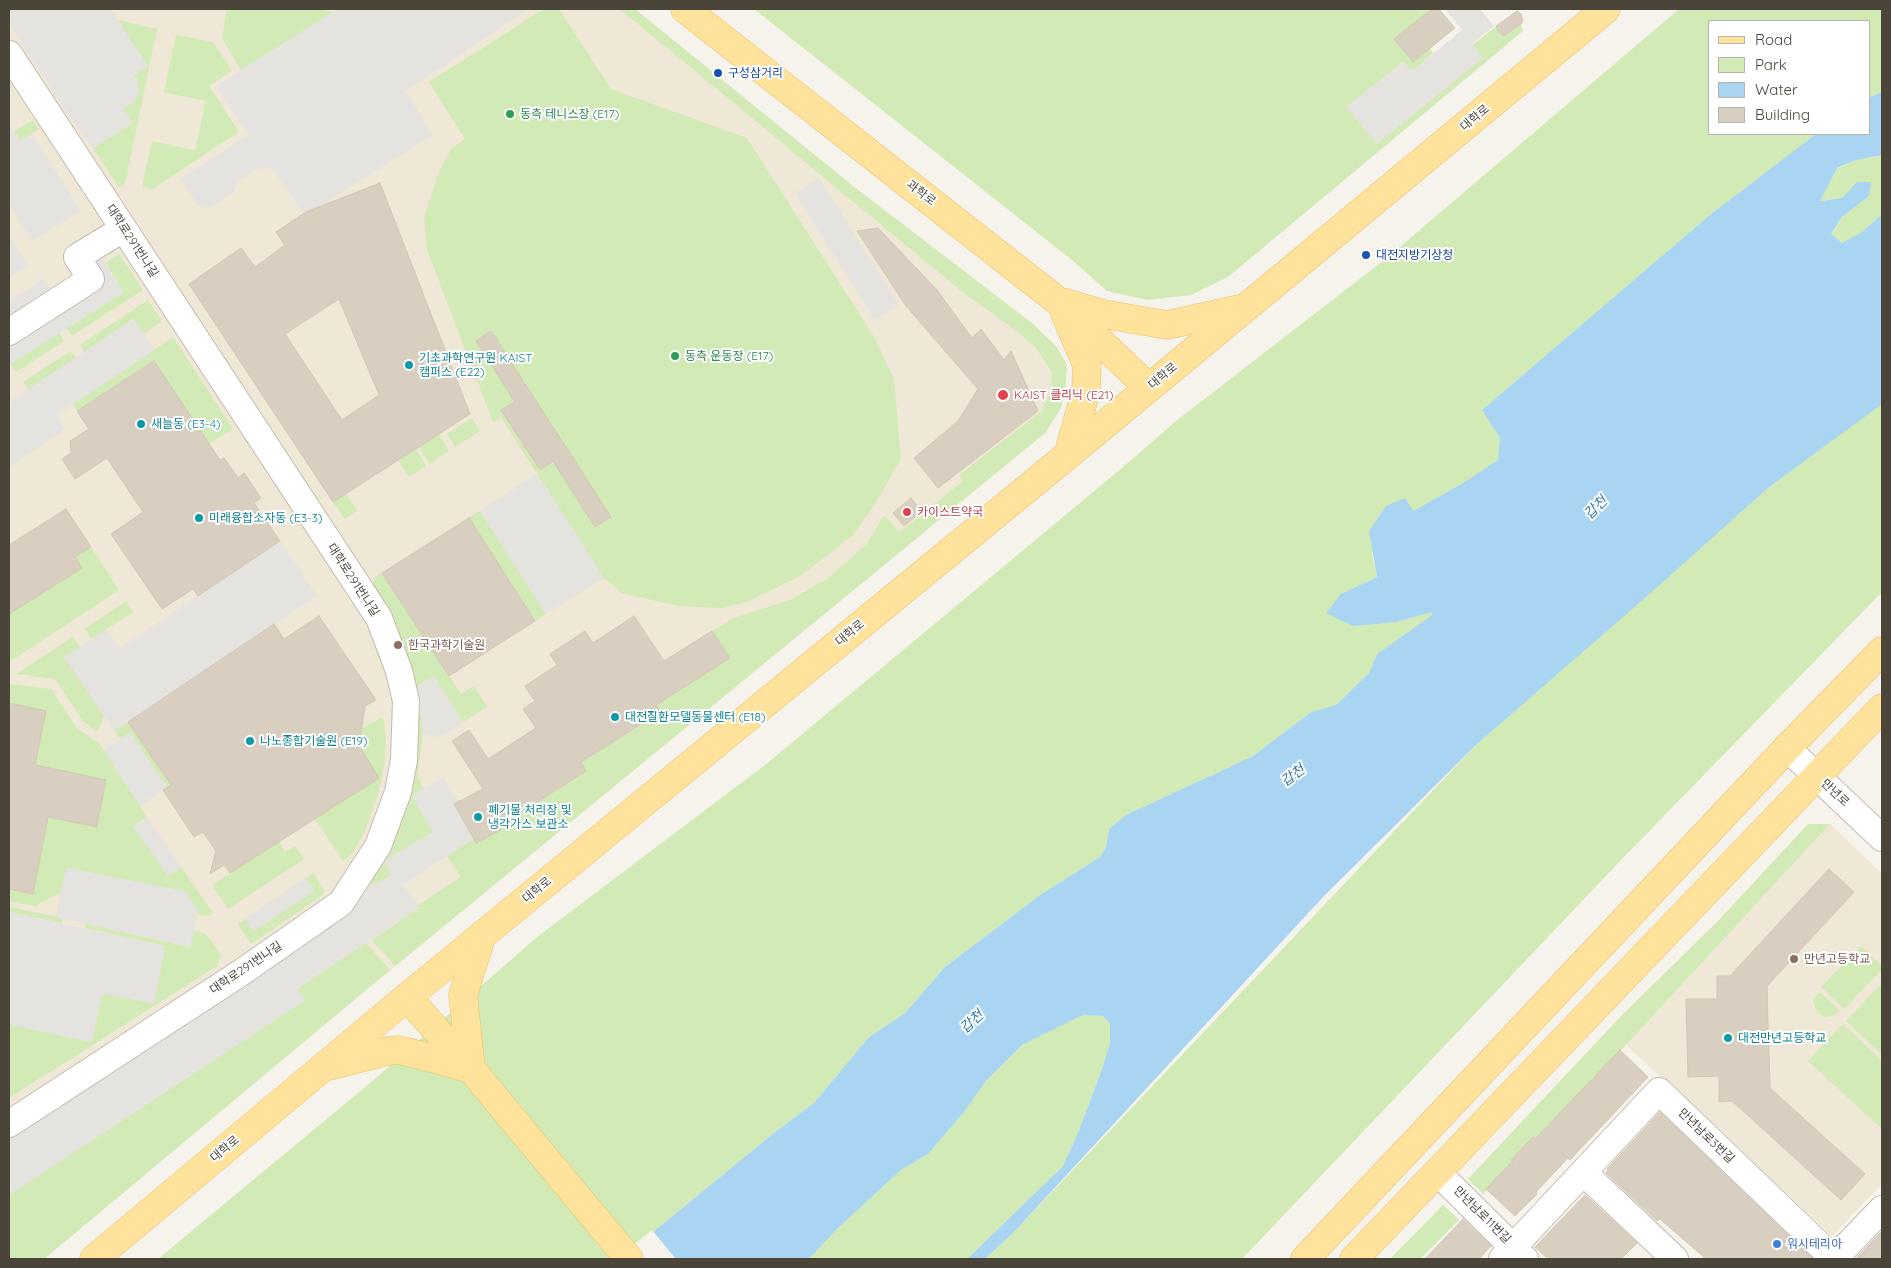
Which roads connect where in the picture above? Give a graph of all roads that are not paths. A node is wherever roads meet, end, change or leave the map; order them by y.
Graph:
1 (685, 9) edge
2 (1606, 9) edge
3 (9, 54) edge
4 (123, 229) junction
5 (1060, 302) junction
6 (1246, 308) junction
7 (9, 332) edge
8 (1149, 388) junction
9 (1068, 455) junction
10 (1882, 651) edge
11 (1882, 708) edge
12 (1787, 748) junction
13 (1817, 777) junction
14 (1882, 838) edge
15 (482, 935) junction
16 (407, 997) junction
17 (322, 1068) junction
18 (471, 1069) junction
19 (9, 1124) edge
20 (1437, 1172) junction
21 (1583, 1172) junction
22 (1882, 1209) edge
23 (1514, 1255) edge
24 (94, 1259) edge
25 (629, 1259) edge
26 (1305, 1259) edge
27 (1354, 1259) edge
28 (1675, 1259) edge
29 (1834, 1259) edge

1 - 5 main road, 과학로
2 - 6 main road, 대학로
3 - 4 street, 대학로291번나길
4 - 7 street
4 - 19 street, 대학로291번나길
5 - 6 main road
5 - 8 main road, 과학로
5 - 9 main road
6 - 8 main road, 대학로
8 - 9 main road, 대학로
9 - 15 main road, 대학로
10 - 12 main road
11 - 13 main road
12 - 13 street, 만년로
12 - 26 main road
13 - 14 street, 만년로
13 - 20 main road
15 - 16 main road, 대학로
15 - 18 main road
16 - 17 main road, 대학로
16 - 18 main road
17 - 18 main road
17 - 24 main road, 대학로
18 - 25 main road
20 - 23 street, 만년남로11번길
20 - 27 main road
21 - 23 street, 만년남로3번길
21 - 28 street
21 - 29 street, 만년남로3번길
22 - 29 street

